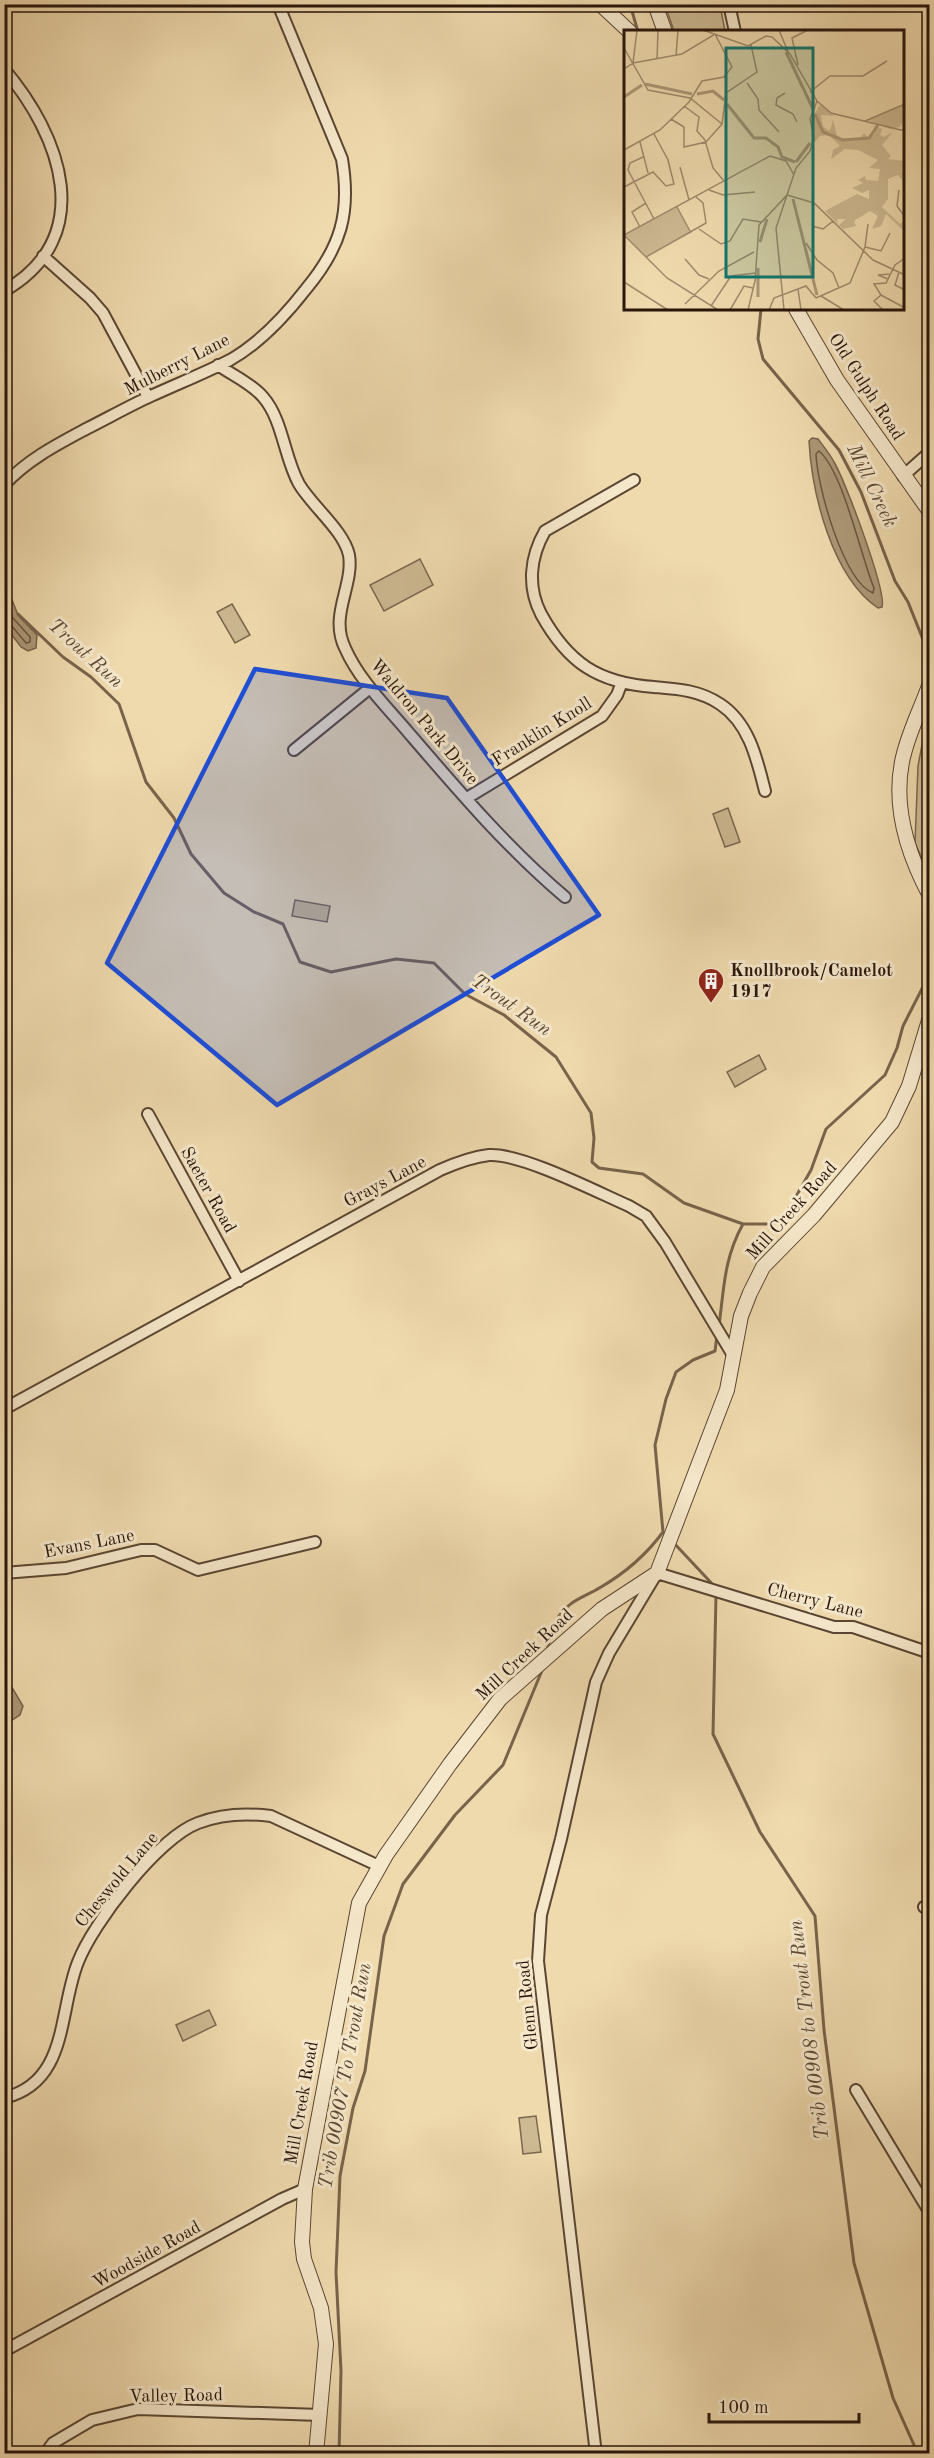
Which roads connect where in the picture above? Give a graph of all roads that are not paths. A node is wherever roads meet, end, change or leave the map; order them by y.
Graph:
1 (278, 4) edge
2 (600, 4) edge
3 (655, 4) edge
4 (729, 4) edge
5 (628, 30) edge
6 (664, 30) edge
7 (735, 30) edge
8 (4, 69) edge
9 (43, 256) junction
10 (4, 291) edge
11 (797, 310) edge
12 (218, 365) junction
13 (148, 397) junction
14 (930, 452) edge
15 (903, 476) junction
16 (634, 480) dead end
17 (4, 485) edge
18 (930, 512) edge
19 (621, 682) junction
20 (930, 683) edge
21 (370, 688) junction
22 (294, 750) dead end
23 (765, 791) dead end
24 (467, 798) junction
25 (930, 896) edge
26 (564, 897) dead end
27 (930, 1017) edge
28 (148, 1114) dead end
29 (239, 1281) junction
30 (735, 1358) junction
31 (4, 1409) edge
32 (315, 1542) dead end
33 (4, 1573) edge
34 (657, 1573) junction
35 (930, 1653) edge
36 (379, 1866) junction
37 (856, 2090) dead end
38 (4, 2097) edge
39 (305, 2189) junction
40 (930, 2213) edge
41 (4, 2351) edge
42 (320, 2415) junction
43 (45, 2454) edge
44 (316, 2454) edge
45 (596, 2454) edge

1 - 12 street, Mulberry Lane
2 - 5 street
3 - 6 street
4 - 7 street
8 - 9 street
9 - 10 street
9 - 13 street
11 - 15 street, Old Gulph Road
12 - 13 street, Mulberry Lane
12 - 21 street, Waldron Park Drive
13 - 17 street, Mulberry Lane
14 - 15 street
15 - 18 street, Old Gulph Road
16 - 19 street
19 - 23 street
19 - 24 street, Franklin Knoll
20 - 25 street
21 - 22 street
21 - 24 street, Waldron Park Drive
24 - 26 street, Waldron Park Drive
27 - 30 street, Mill Creek Road
28 - 29 street, Saeter Road
29 - 30 street, Grays Lane
29 - 31 street, Grays Lane
30 - 34 street, Mill Creek Road
32 - 33 street, Evans Lane
34 - 35 street, Cherry Lane
34 - 36 street, Mill Creek Road
34 - 45 street, Glenn Road
36 - 38 street, Cheswold Lane
36 - 39 street, Mill Creek Road
37 - 40 street
39 - 41 street, Woodside Road
39 - 42 street, Mill Creek Road
42 - 43 street, Valley Road
42 - 44 street, Mill Creek Road

